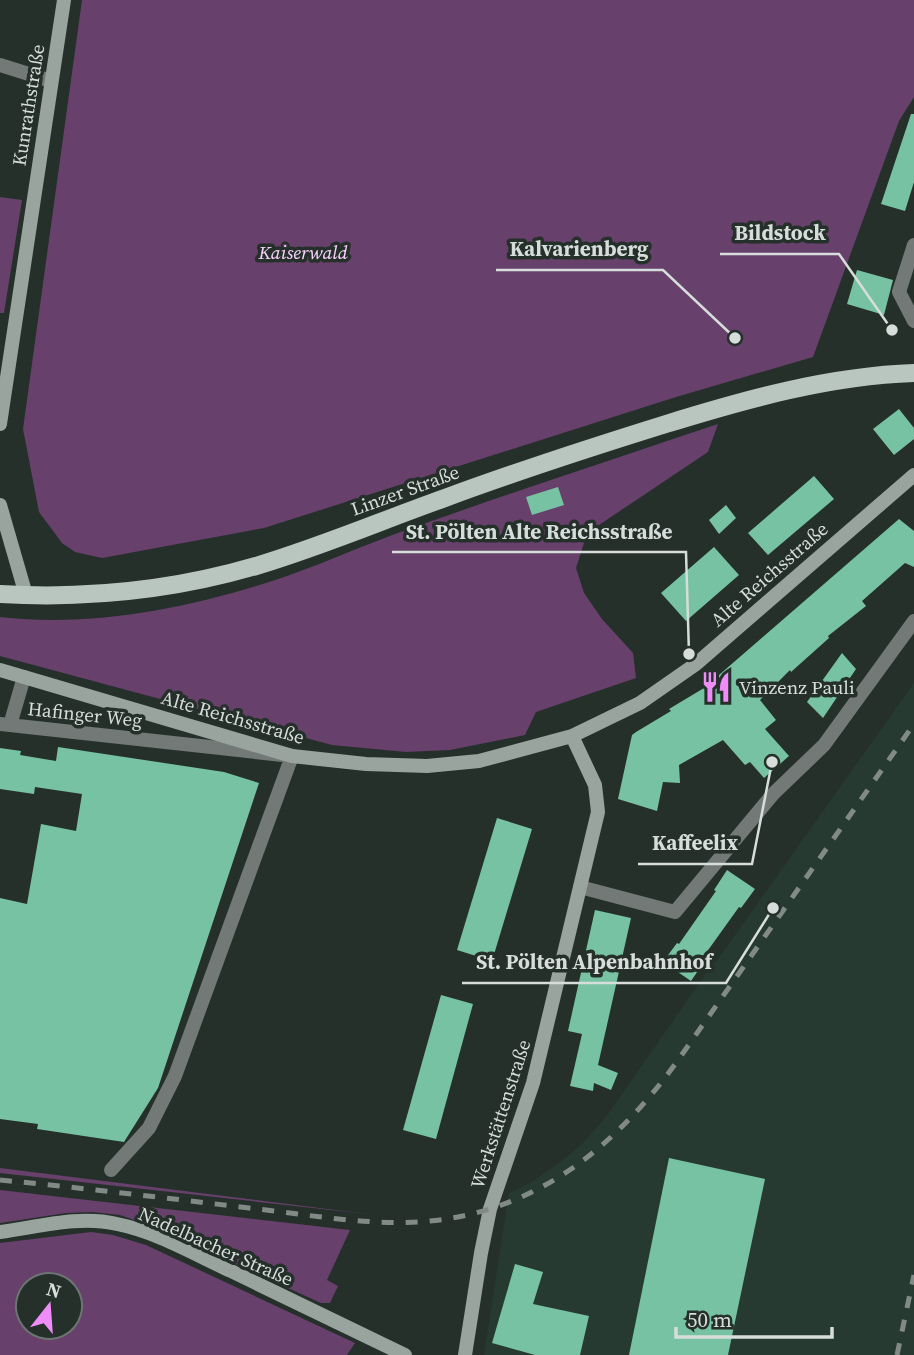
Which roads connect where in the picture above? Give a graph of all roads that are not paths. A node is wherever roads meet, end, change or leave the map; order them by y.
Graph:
1 (64, 0) edge
2 (0, 65) edge
3 (51, 80) junction
4 (914, 245) edge
5 (914, 321) edge
6 (914, 373) edge
7 (0, 425) edge
8 (914, 475) edge
9 (0, 505) edge
10 (0, 594) edge
11 (26, 595) junction
12 (914, 621) edge
13 (0, 670) edge
14 (24, 677) junction
15 (5, 725) edge
16 (572, 736) junction
17 (292, 756) junction
18 (580, 887) junction
19 (111, 1170) dead end
20 (0, 1232) edge
21 (405, 1355) edge
22 (465, 1355) edge

1 - 3 street, Kunrathstraße
2 - 3 street
3 - 7 street, Kunrathstraße
4 - 5 street
6 - 11 main road, Linzer Straße
8 - 16 street, Alte Reichsstraße
9 - 11 street
10 - 11 main road, Linzer Straße
12 - 18 street
13 - 14 street, Alte Reichsstraße
14 - 15 street
14 - 17 street, Alte Reichsstraße
15 - 17 street, Hafinger Weg
16 - 17 street, Alte Reichsstraße
16 - 18 street, Werkstättenstraße
17 - 19 street
18 - 22 street, Werkstättenstraße
20 - 21 street, Nadelbacher Straße

